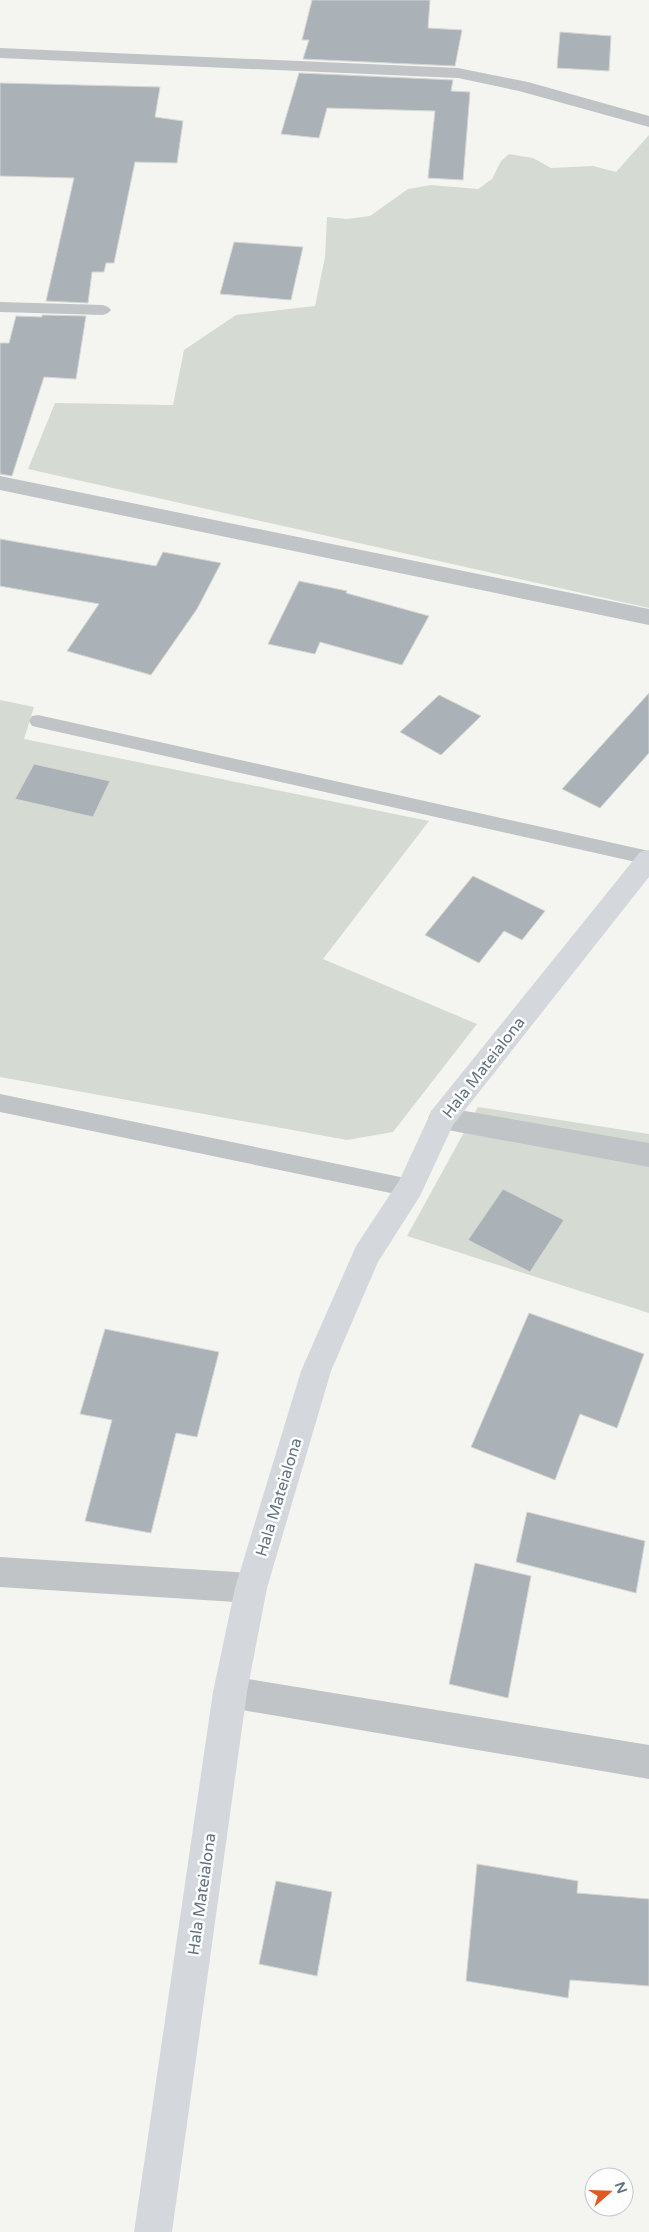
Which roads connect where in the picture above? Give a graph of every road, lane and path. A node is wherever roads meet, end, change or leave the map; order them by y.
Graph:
1 (0, 53) edge
2 (649, 122) edge
3 (0, 307) edge
4 (103, 310) dead end
5 (0, 482) edge
6 (649, 617) edge
7 (38, 721) dead end
8 (649, 859) edge
9 (0, 1103) edge
10 (442, 1118) junction
11 (649, 1154) edge
12 (410, 1188) junction
13 (0, 1572) edge
14 (251, 1588) junction
15 (230, 1692) junction
16 (649, 1762) edge
17 (153, 2232) edge

1 - 2 street
3 - 4 lane
5 - 6 street
7 - 8 lane
8 - 10 street, Hala Mateialona
9 - 12 lane
10 - 11 street
10 - 12 street, Hala Mateialona
12 - 14 street, Hala Mateialona
13 - 14 street
14 - 15 street, Hala Mateialona
15 - 16 street
15 - 17 street, Hala Mateialona

